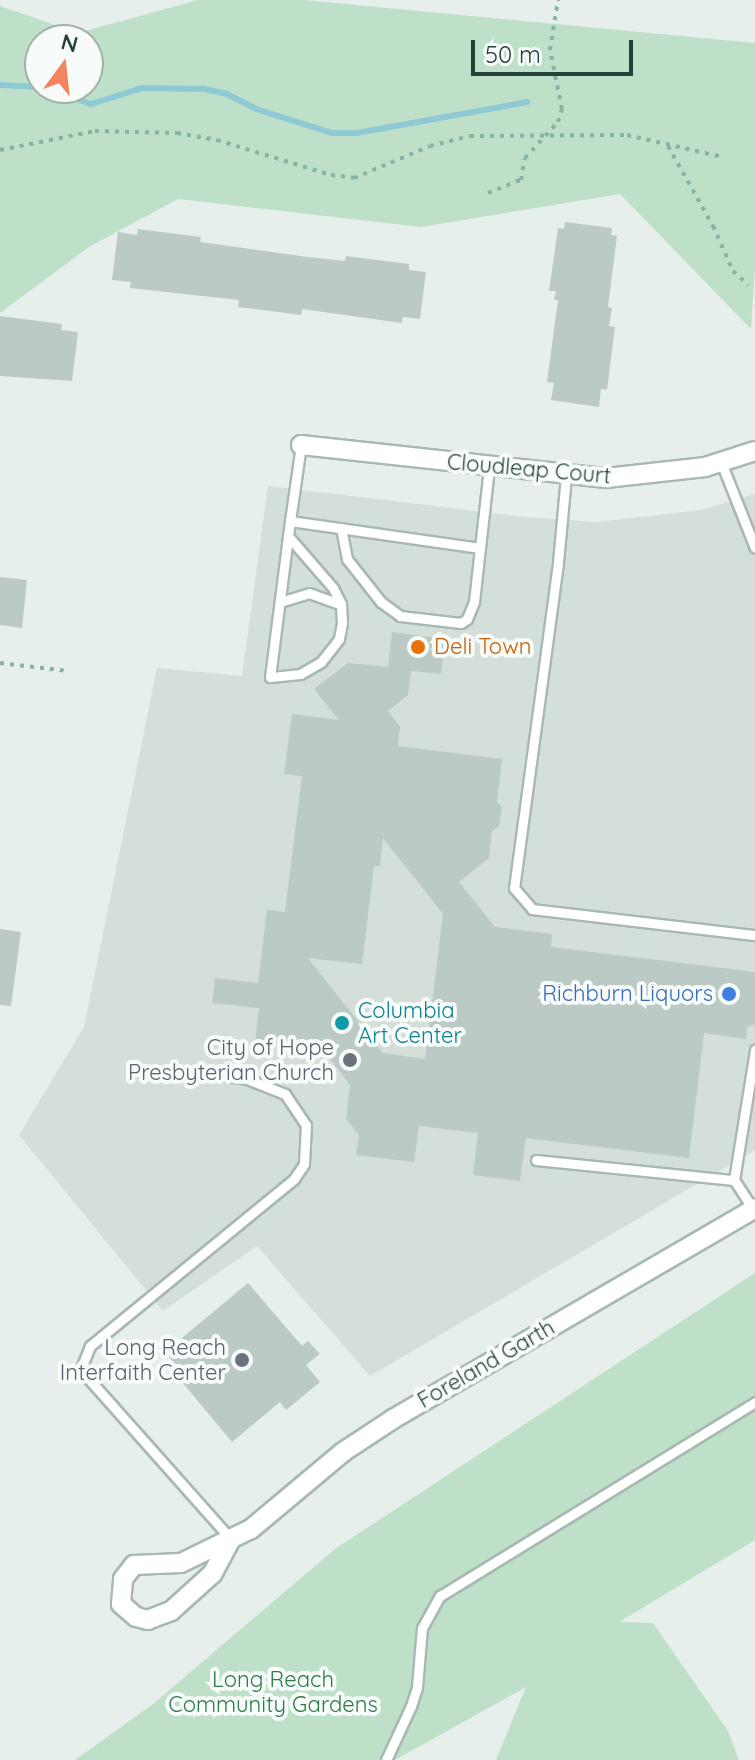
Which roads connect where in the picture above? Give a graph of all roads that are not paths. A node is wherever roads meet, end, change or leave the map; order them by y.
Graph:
1 (301, 445) joint
2 (755, 451) edge
3 (721, 462) junction
4 (489, 468) junction
5 (566, 476) junction
6 (290, 521) junction
7 (341, 528) junction
8 (288, 536) junction
9 (480, 548) junction
10 (755, 548) edge
11 (280, 602) junction
12 (341, 604) junction
13 (755, 935) edge
14 (755, 1050) edge
15 (183, 1077) dead end
16 (536, 1160) dead end
17 (734, 1180) junction
18 (754, 1208) edge
19 (755, 1402) edge
20 (231, 1539) junction
21 (386, 1760) edge

1 - 4 street, Cloudleap Court
1 - 6 lane
2 - 3 street, Cloudleap Court
3 - 5 street, Cloudleap Court
3 - 10 lane
4 - 5 street, Cloudleap Court
4 - 9 lane
5 - 13 lane
6 - 7 lane
6 - 8 lane
7 - 9 lane
7 - 9 lane
8 - 11 lane
8 - 12 lane
11 - 12 lane
11 - 12 lane
14 - 17 lane
15 - 20 lane
16 - 17 lane
17 - 18 lane
18 - 20 street, Foreland Garth
19 - 21 lane
20 - 20 street, Foreland Garth

